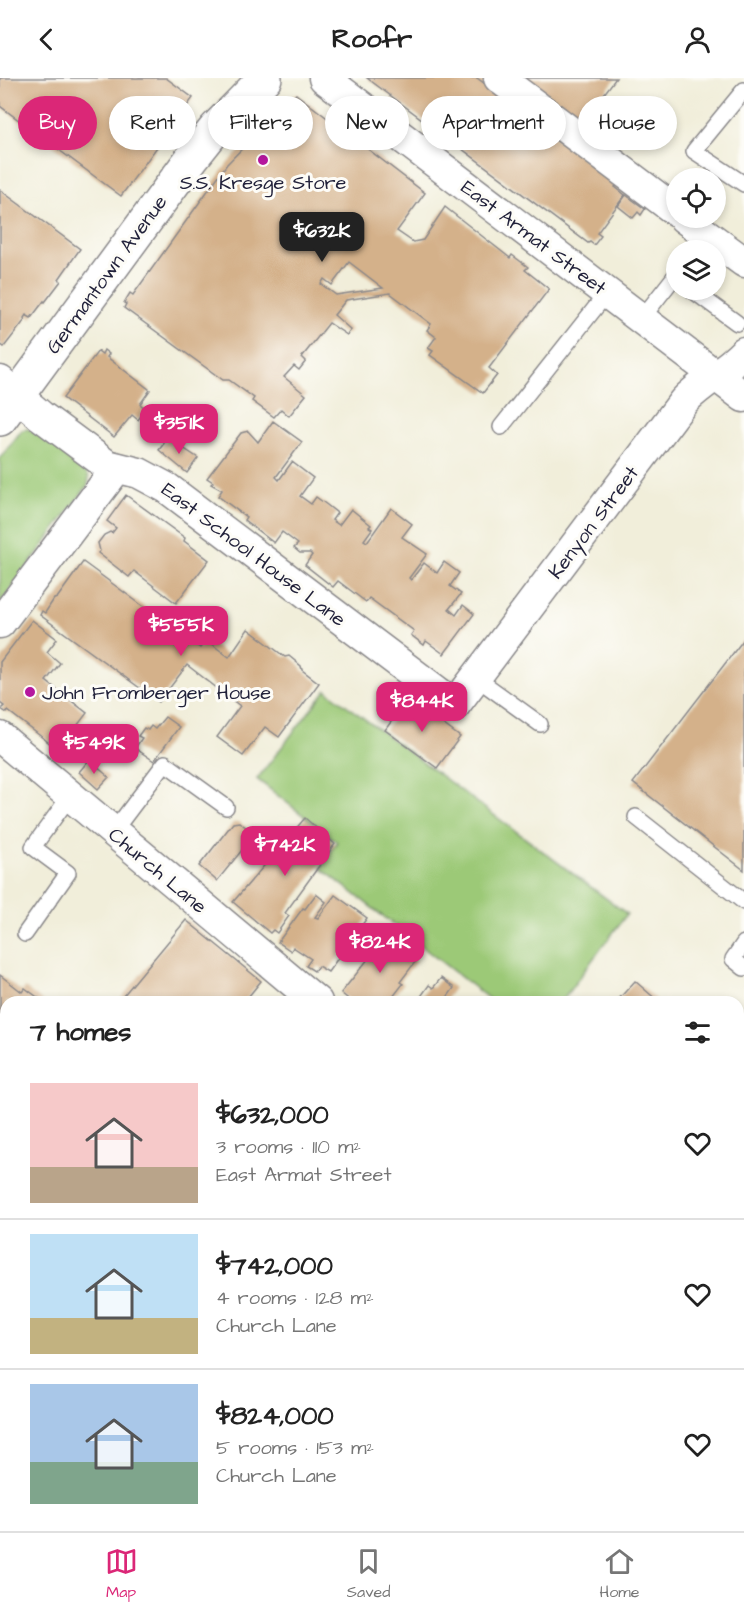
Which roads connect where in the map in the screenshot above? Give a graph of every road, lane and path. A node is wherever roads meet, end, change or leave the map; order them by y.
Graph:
1 (265, 78) edge
2 (324, 78) edge
3 (499, 78) edge
4 (744, 90) edge
5 (744, 184) edge
6 (666, 204) edge
7 (698, 228) edge
8 (744, 262) edge
9 (666, 287) edge
10 (607, 293) junction
11 (706, 300) edge
12 (642, 318) junction
13 (737, 323) dead end
14 (744, 352) edge
15 (715, 375) junction
16 (744, 397) edge
17 (6, 399) edge
18 (501, 427) dead end
19 (117, 468) junction
20 (0, 623) edge
21 (476, 677) junction
22 (455, 705) joint
23 (540, 724) dead end
24 (0, 737) edge
25 (70, 795) junction
26 (226, 807) dead end
27 (636, 817) dead end
28 (114, 832) junction
29 (744, 902) edge
30 (25, 934) dead end
31 (744, 943) edge
32 (744, 968) edge
33 (310, 996) edge

1 - 17 main road, Germantown Avenue
2 - 10 street, East Armat Street
3 - 6 street
4 - 5 lane
7 - 8 street
9 - 12 lane
10 - 12 street, East Armat Street
10 - 18 lane
11 - 13 lane
12 - 15 street, East Armat Street
14 - 15 street, Kenyon Street
15 - 16 street, East Armat Street
15 - 21 street, Kenyon Street
17 - 19 street, East School House Lane
19 - 20 street
19 - 22 street, East School House Lane
21 - 22 street, Kenyon Street
21 - 23 lane
24 - 25 street, Church Lane
25 - 28 street, Church Lane
25 - 30 lane
26 - 28 lane
27 - 29 lane
28 - 33 street, Church Lane
31 - 32 lane

